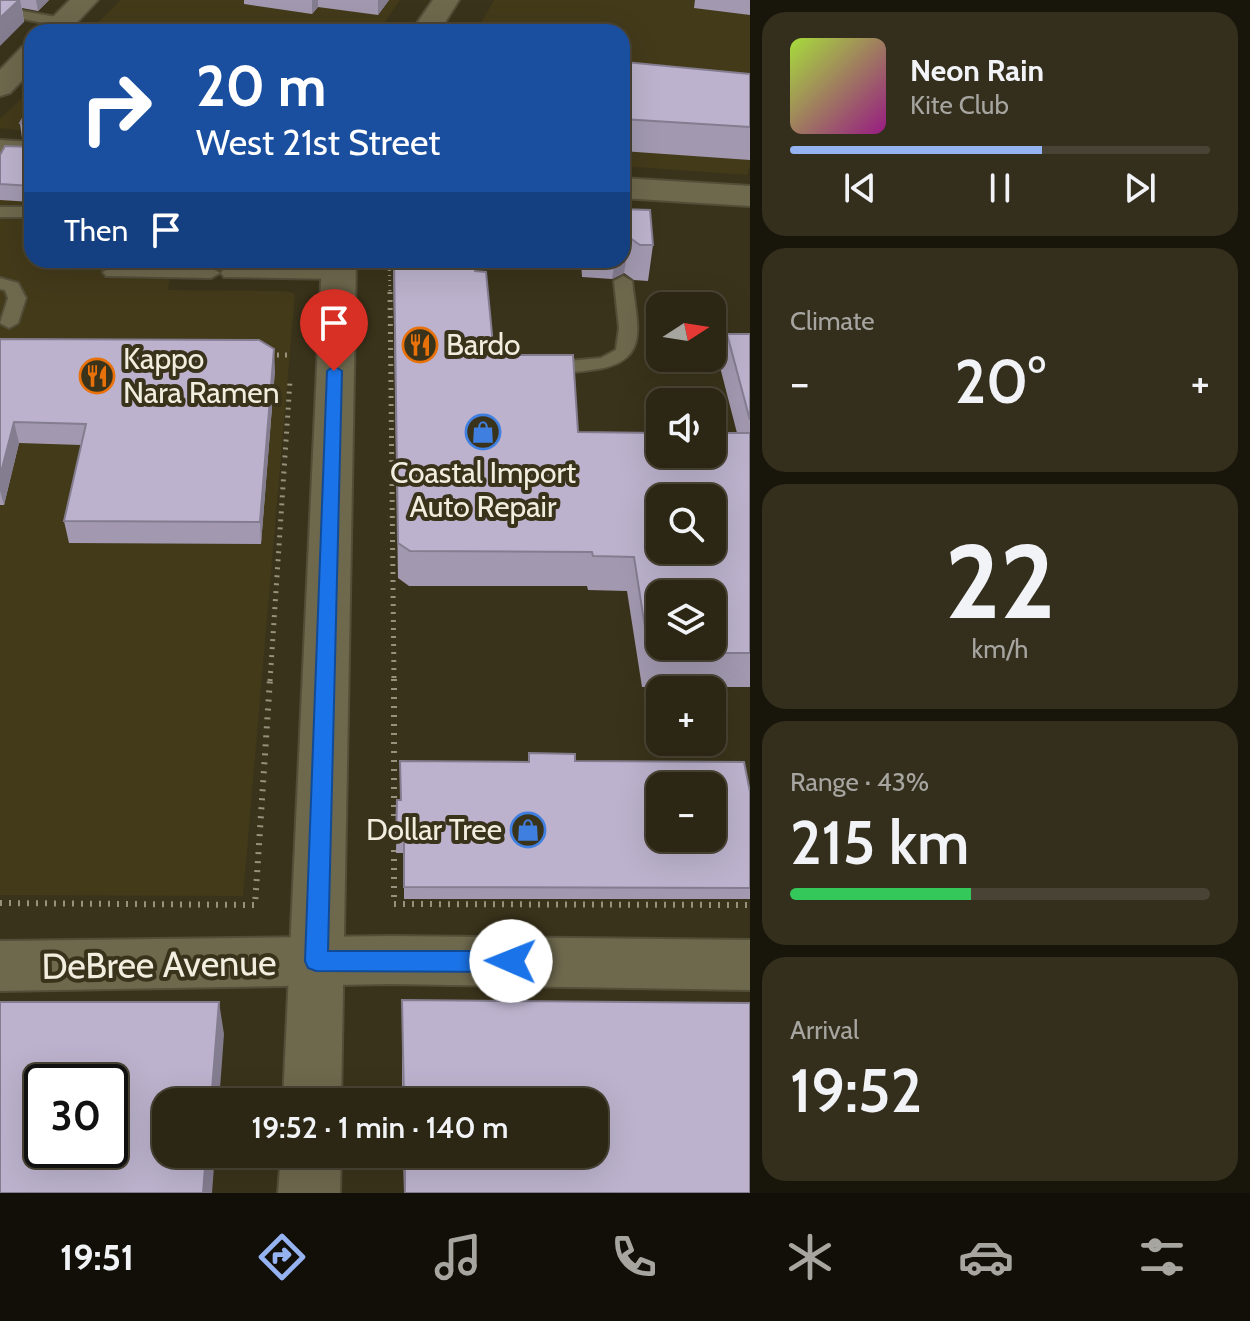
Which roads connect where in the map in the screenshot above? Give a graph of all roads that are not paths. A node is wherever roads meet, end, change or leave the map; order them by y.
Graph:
1 (85, 0) edge
2 (446, 0) edge
3 (0, 11) edge
4 (46, 24) edge
5 (60, 24) edge
6 (430, 24) edge
7 (24, 62) edge
8 (0, 87) edge
9 (0, 149) edge
10 (24, 150) edge
11 (630, 188) edge
12 (750, 196) edge
13 (0, 212) edge
14 (24, 212) edge
15 (325, 269) edge
16 (112, 272) dead end
17 (211, 273) dead end
18 (230, 273) dead end
19 (623, 281) dead end
20 (0, 283) edge
21 (9, 323) dead end
22 (554, 367) edge
23 (316, 961) junction
24 (750, 965) edge
25 (0, 966) edge
26 (312, 1088) edge
27 (310, 1168) edge
28 (309, 1193) edge

1 - 5 main road
2 - 6 main road
3 - 4 lane
7 - 8 main road
9 - 10 main road
11 - 12 main road
13 - 14 lane
15 - 18 lane
15 - 23 main road
16 - 17 lane
19 - 22 lane
20 - 21 lane
23 - 24 main road, DeBree Avenue
23 - 25 main road, DeBree Avenue
23 - 26 main road
27 - 28 main road

